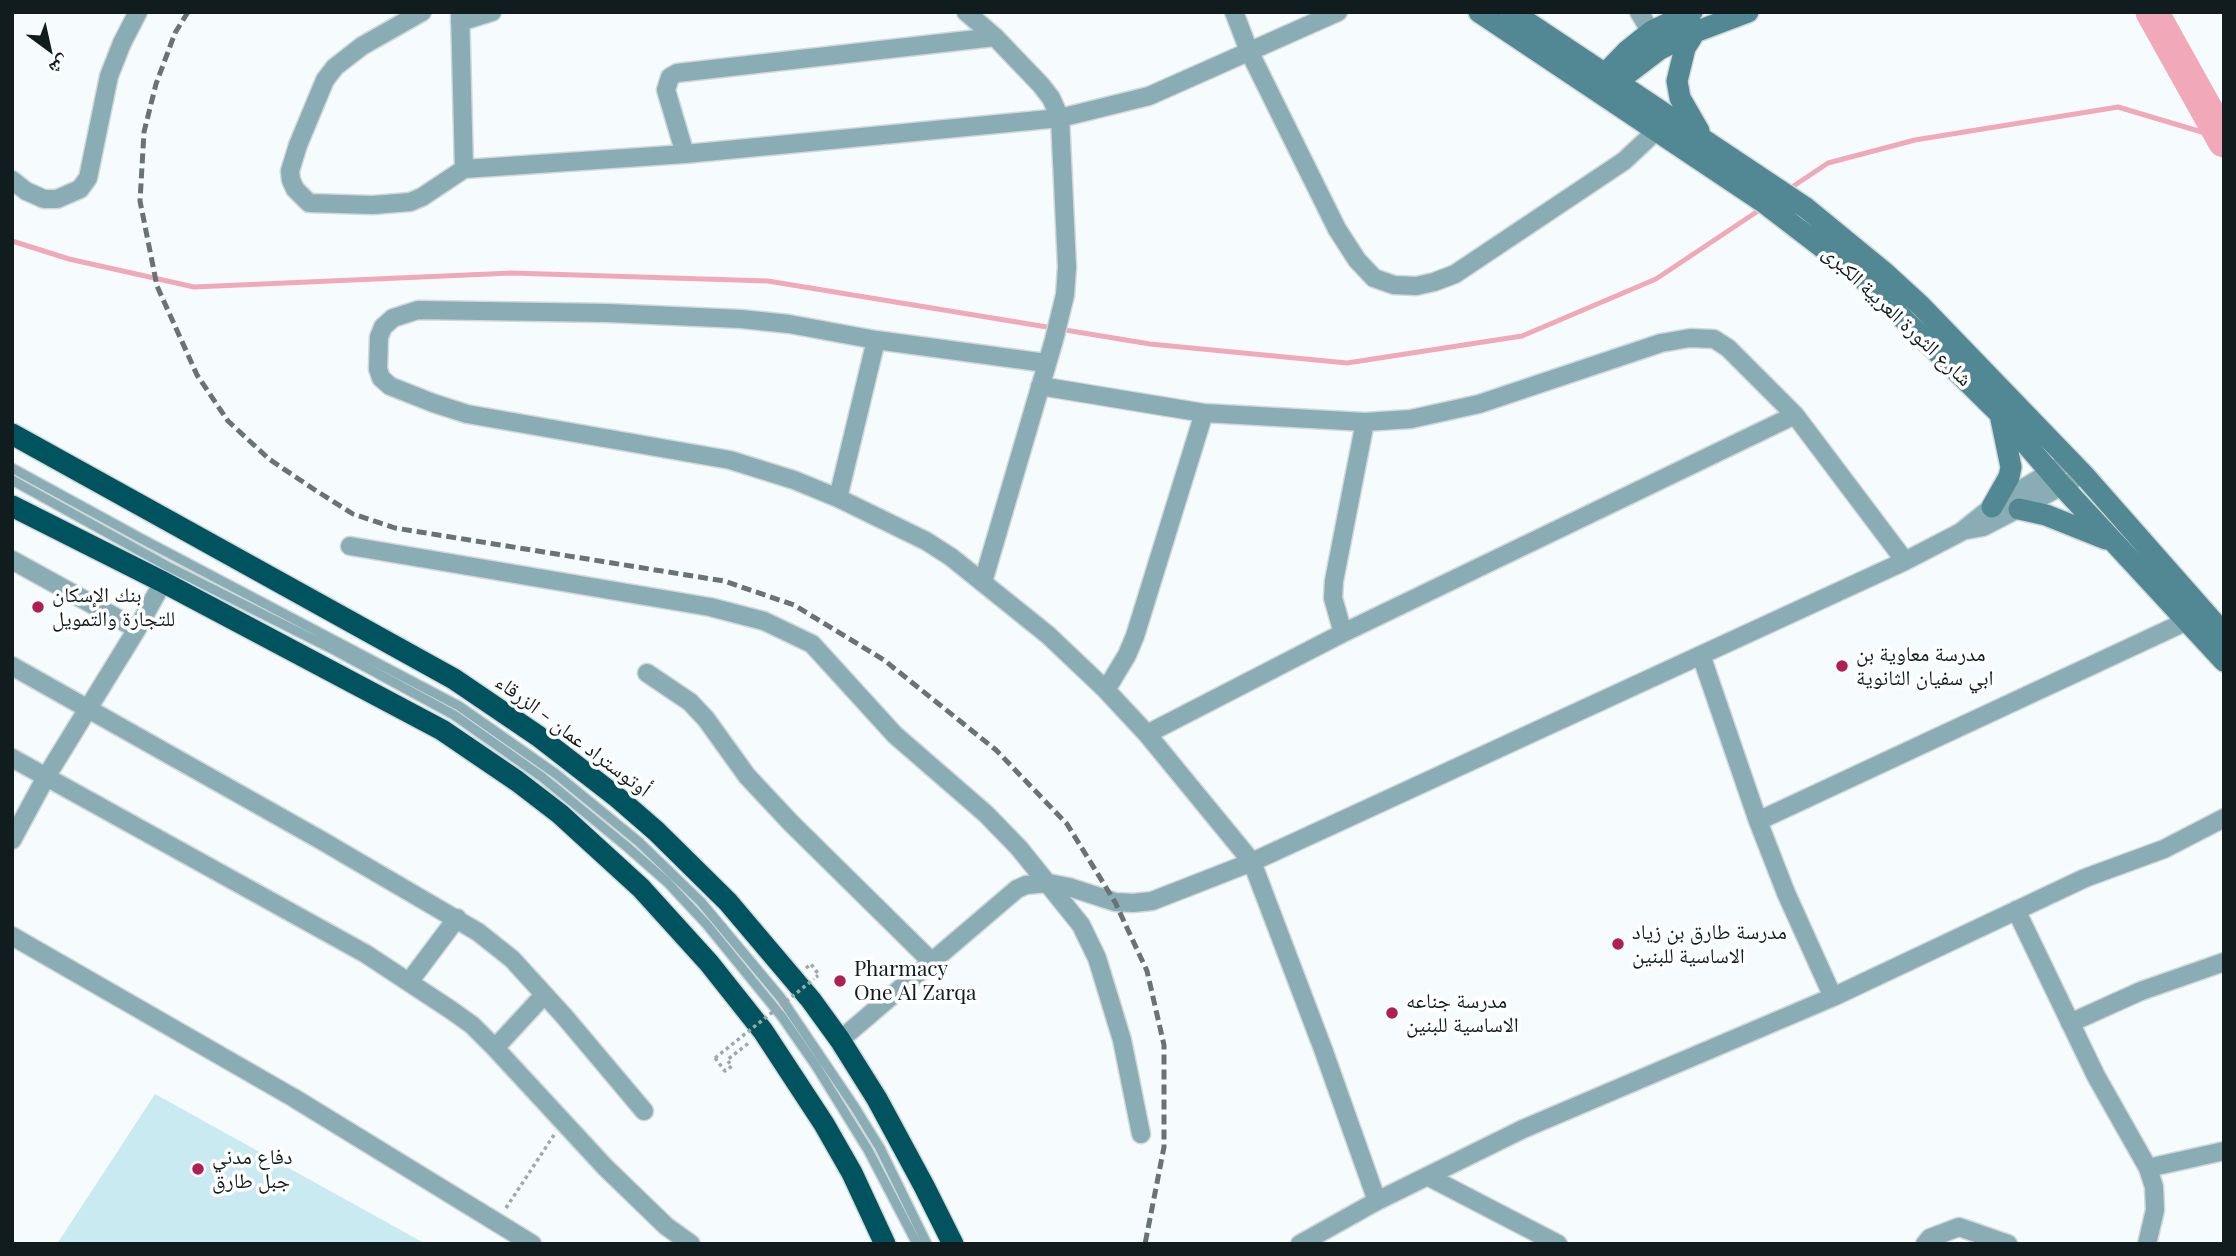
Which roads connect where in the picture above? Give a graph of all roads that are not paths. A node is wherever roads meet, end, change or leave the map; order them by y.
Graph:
1 (138, 12) edge
2 (422, 12) edge
3 (492, 12) edge
4 (966, 12) edge
5 (1234, 12) edge
6 (1338, 12) edge
7 (1479, 12) edge
8 (1512, 12) edge
9 (1639, 12) edge
10 (1748, 12) edge
11 (460, 17) edge
12 (1693, 22) edge
13 (995, 37) junction
14 (1656, 40) junction
15 (1249, 51) junction
16 (1605, 85) junction
17 (1060, 118) junction
18 (1656, 131) junction
19 (1704, 139) junction
20 (685, 154) junction
21 (464, 169) junction
22 (12, 180) edge
23 (1769, 194) junction
24 (1798, 215) junction
25 (876, 340) junction
26 (1046, 363) junction
27 (1040, 386) junction
28 (1205, 413) junction
29 (2000, 414) junction
30 (1795, 415) junction
31 (1365, 422) junction
32 (12, 434) edge
33 (2076, 467) junction
34 (12, 468) edge
35 (2057, 479) junction
36 (12, 480) edge
37 (838, 498) junction
38 (12, 506) edge
39 (1992, 507) junction
40 (2019, 509) junction
41 (1961, 531) junction
42 (2114, 542) junction
43 (350, 546) dead end
44 (12, 560) edge
45 (1905, 561) junction
46 (163, 582) junction
47 (983, 582) junction
48 (2188, 621) junction
49 (137, 629) junction
50 (1343, 633) junction
51 (2224, 634) edge
52 (1701, 655) junction
53 (2224, 661) edge
54 (12, 666) edge
55 (648, 673) dead end
56 (1106, 690) junction
57 (88, 709) junction
58 (1147, 734) junction
59 (12, 758) edge
60 (46, 777) junction
61 (2224, 818) edge
62 (1758, 821) junction
63 (12, 840) edge
64 (1252, 862) junction
65 (1048, 883) junction
66 (2016, 910) junction
67 (457, 918) junction
68 (12, 936) edge
69 (932, 962) junction
70 (2224, 962) edge
71 (409, 982) junction
72 (544, 995) junction
73 (1833, 997) junction
74 (2070, 1023) junction
75 (840, 1040) junction
76 (495, 1048) junction
77 (645, 1111) dead end
78 (1141, 1135) dead end
79 (2224, 1151) edge
80 (2148, 1168) junction
81 (1427, 1176) junction
82 (1377, 1201) junction
83 (532, 1244) edge
84 (691, 1244) edge
85 (885, 1244) edge
86 (917, 1244) edge
87 (927, 1244) edge
88 (953, 1244) edge
89 (1300, 1244) edge
90 (1558, 1244) edge
91 (1925, 1244) edge
92 (2008, 1244) edge
93 (2147, 1244) edge

1 - 22 street
2 - 21 street
3 - 11 street
4 - 13 street
5 - 15 street
6 - 15 street
7 - 16 main road, شارع الثورة العربية الكبرى
8 - 16 main road, شارع الثورة العربية الكبرى
9 - 14 street
10 - 12 main road
11 - 21 street
12 - 14 main road
12 - 19 main road
13 - 17 street
13 - 20 street
14 - 16 main road
15 - 17 street
15 - 18 street
16 - 18 main road, شارع الثورة العربية الكبرى
16 - 19 main road, شارع الثورة العربية الكبرى
17 - 20 street
17 - 26 street
18 - 23 main road, شارع الثورة العربية الكبرى
19 - 23 main road, شارع الثورة العربية الكبرى
20 - 21 street
23 - 24 main road, شارع الثورة العربية الكبرى
24 - 29 main road, شارع الثورة العربية الكبرى
24 - 33 main road, شارع الثورة العربية الكبرى
25 - 26 street
25 - 37 street
25 - 37 street
26 - 27 street
27 - 28 street
27 - 47 street
28 - 31 street
28 - 56 street
29 - 35 main road, شارع الثورة العربية الكبرى
29 - 39 main road
30 - 31 street
30 - 45 street
30 - 50 street
31 - 50 street
32 - 75 highway, أوتوستراد عمان - الزرقاء
33 - 35 street
33 - 51 main road, شارع الثورة العربية الكبرى
34 - 87 lane
35 - 39 street
35 - 40 street
35 - 42 main road, شارع الثورة العربية الكبرى
36 - 86 lane
37 - 47 street
38 - 46 highway
39 - 41 street
40 - 41 street
40 - 42 main road
41 - 45 street
42 - 48 main road, شارع الثورة العربية الكبرى
43 - 65 street
44 - 49 street
45 - 52 street
46 - 49 street
46 - 85 highway
47 - 56 street
48 - 53 main road, شارع الثورة العربية الكبرى
48 - 62 street
49 - 57 street
50 - 58 street
52 - 62 street
52 - 64 street
54 - 57 street
55 - 69 street
56 - 58 street
57 - 60 street
57 - 67 street
58 - 64 street
59 - 60 street
60 - 63 street
60 - 71 street
61 - 66 street
62 - 73 street
64 - 65 street
64 - 82 street
65 - 69 street
65 - 78 street
66 - 73 street
66 - 74 street
67 - 71 street
67 - 72 street
68 - 83 street
69 - 75 street
70 - 74 street
71 - 76 street
72 - 76 street
72 - 77 street
73 - 81 street
74 - 80 street
75 - 88 highway, أوتوستراد عمان - الزرقاء
76 - 84 street
79 - 80 street
80 - 93 street
81 - 82 street
81 - 90 street
82 - 89 street
91 - 92 street

